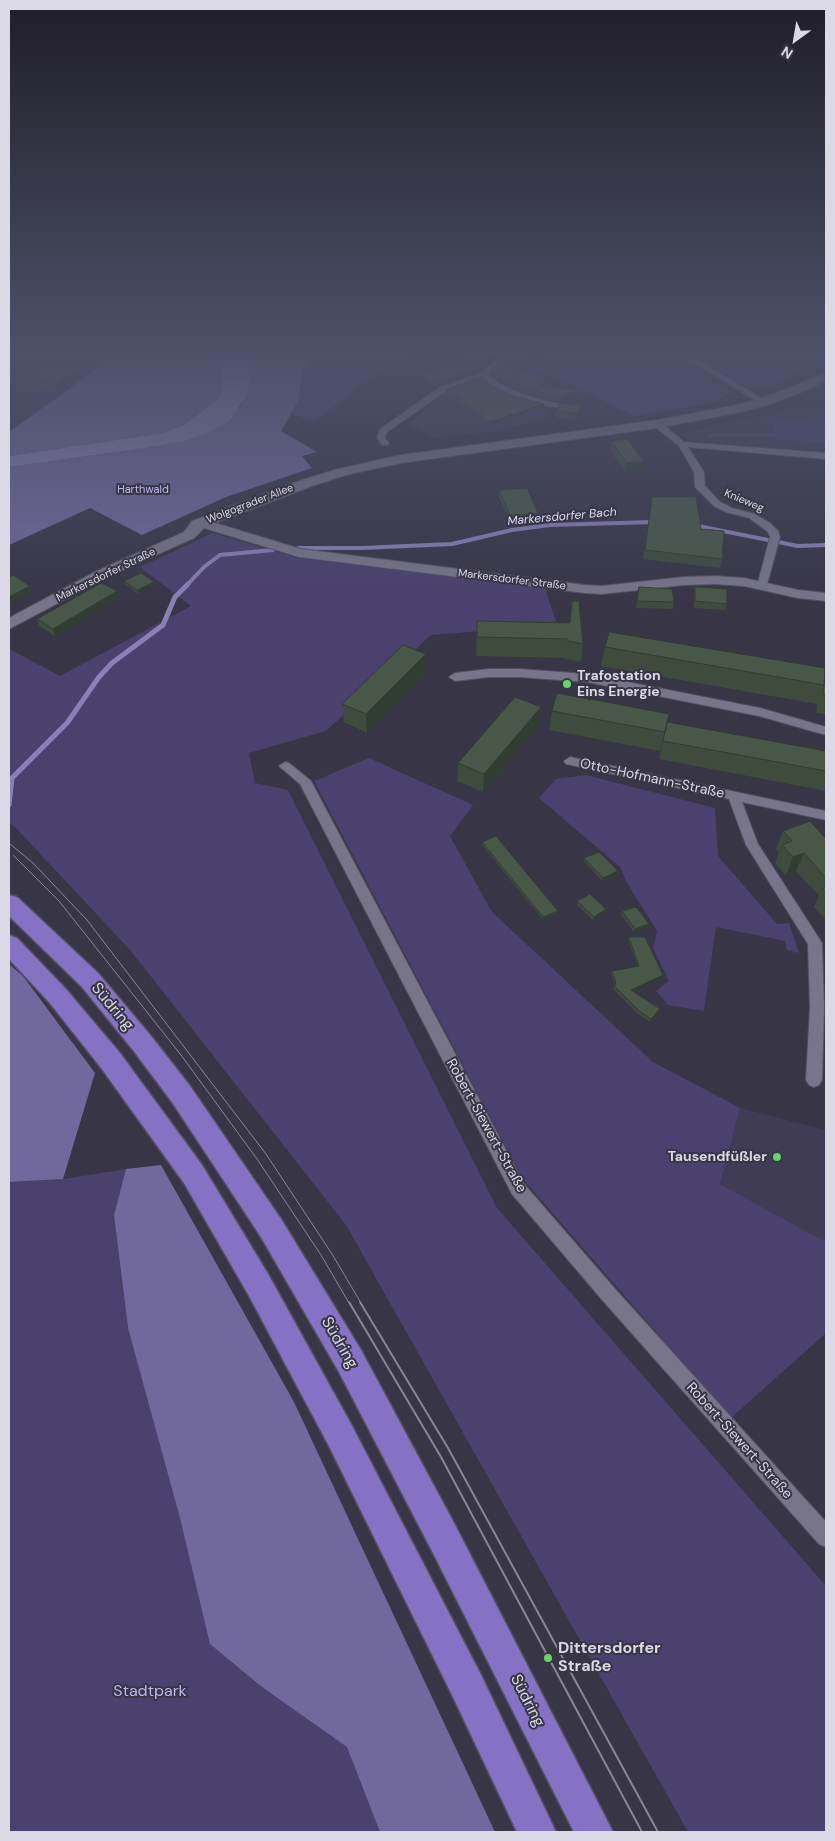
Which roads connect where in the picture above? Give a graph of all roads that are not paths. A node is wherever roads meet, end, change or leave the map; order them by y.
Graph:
1 (382, 436) edge
2 (573, 436) edge
3 (672, 436) edge
4 (385, 443) dead end
5 (682, 444) junction
6 (826, 456) edge
7 (201, 523) junction
8 (762, 586) junction
9 (826, 597) edge
10 (9, 615) edge
11 (9, 624) edge
12 (454, 676) dead end
13 (826, 731) edge
14 (570, 761) dead end
15 (285, 766) dead end
16 (734, 796) junction
17 (826, 815) edge
18 (9, 903) edge
19 (9, 944) edge
20 (814, 1080) dead end
21 (826, 1537) edge
22 (537, 1832) edge
23 (594, 1832) edge

1 - 4 street
2 - 7 main road, Wolgograder Allee
3 - 5 street, Knieweg
5 - 6 street
5 - 8 street, Knieweg
7 - 8 main road, Markersdorfer Straße
7 - 10 main road, Markersdorfer Straße
7 - 11 main road, Markersdorfer Straße
8 - 9 main road, Markersdorfer Straße
12 - 13 street
14 - 16 street, Otto-Hofmann-Straße
15 - 21 street, Robert-Siewert-Straße
16 - 17 street, Otto-Hofmann-Straße
16 - 20 street, Otto-Hofmann-Straße
18 - 23 main road, Südring
19 - 22 main road

